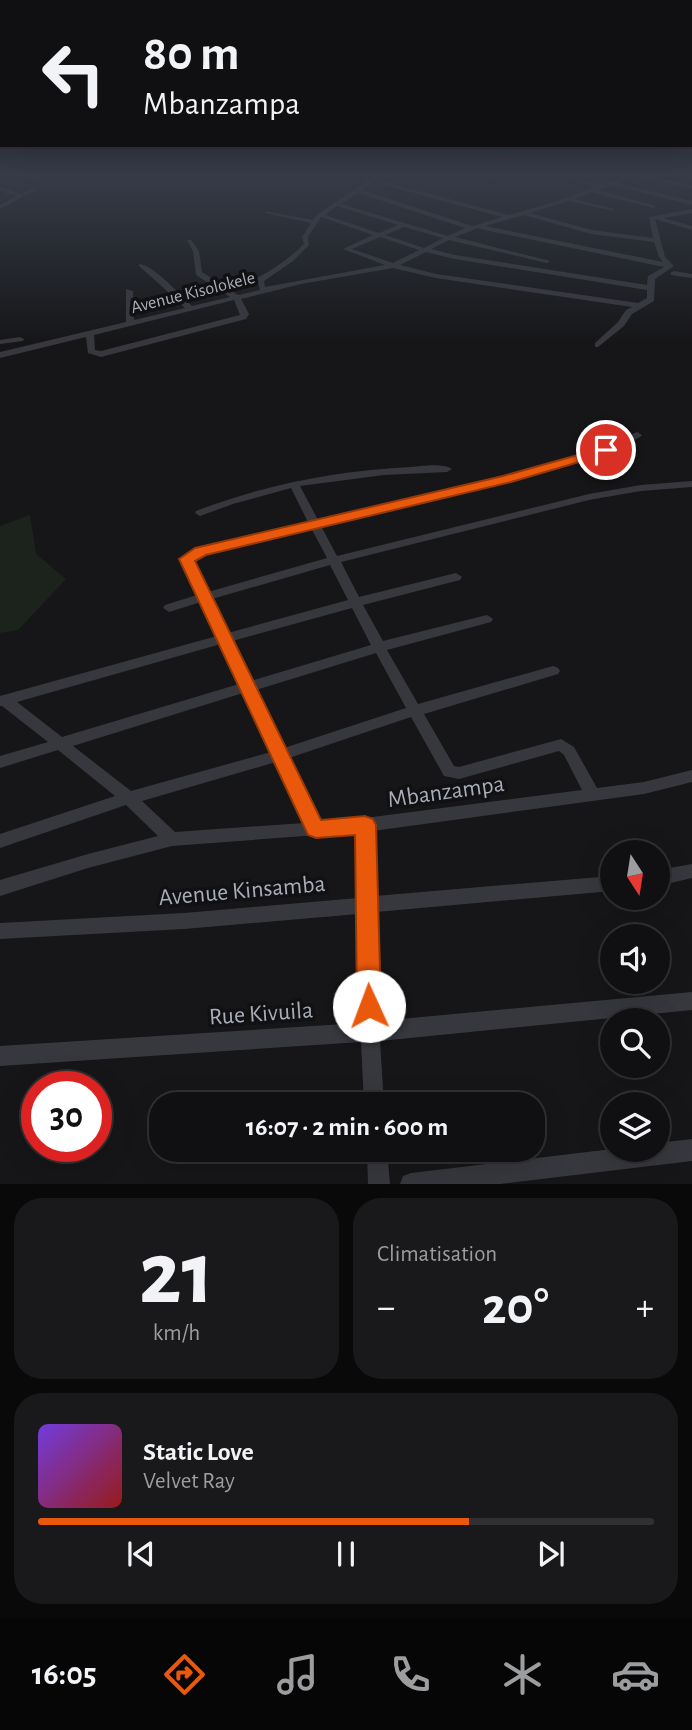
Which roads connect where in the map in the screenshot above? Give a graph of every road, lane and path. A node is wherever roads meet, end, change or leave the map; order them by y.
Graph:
1 (308, 231) edge
2 (370, 231) edge
3 (385, 231) edge
4 (428, 231) edge
5 (464, 231) edge
6 (493, 231) edge
7 (590, 231) edge
8 (655, 231) edge
9 (378, 234) junction
10 (626, 237) junction
11 (449, 238) junction
12 (657, 240) junction
13 (189, 241) dead end
14 (425, 250) junction
15 (613, 253) junction
16 (547, 261) dead end
17 (141, 265) dead end
18 (393, 266) junction
19 (672, 270) junction
20 (692, 276) edge
21 (626, 285) junction
22 (650, 288) junction
23 (267, 290) junction
24 (129, 291) dead end
25 (237, 298) junction
26 (614, 300) junction
27 (639, 306) junction
28 (190, 309) junction
29 (130, 324) junction
30 (90, 334) junction
31 (20, 339) dead end
32 (0, 342) edge
33 (598, 345) dead end
34 (0, 355) edge
35 (637, 435) dead end
36 (447, 469) dead end
37 (692, 484) edge
38 (295, 486) junction
39 (201, 513) dead end
40 (313, 523) junction
41 (334, 560) junction
42 (456, 577) dead end
43 (206, 596) junction
44 (357, 602) junction
45 (169, 608) dead end
46 (487, 619) dead end
47 (225, 640) junction
48 (379, 647) junction
49 (553, 671) dead end
50 (247, 689) junction
51 (2, 700) edge
52 (414, 711) junction
53 (62, 744) junction
54 (280, 755) junction
55 (0, 762) edge
56 (692, 776) edge
57 (593, 795) junction
58 (129, 798) junction
59 (365, 825) junction
60 (316, 829) junction
61 (172, 839) junction
62 (0, 841) edge
63 (692, 871) edge
64 (670, 875) edge
65 (600, 884) edge
66 (0, 888) edge
67 (366, 905) junction
68 (0, 931) edge
69 (692, 1001) edge
70 (370, 1032) junction
71 (0, 1056) edge
72 (373, 1092) edge
73 (692, 1150) edge
74 (378, 1162) edge
75 (379, 1184) edge
76 (411, 1184) edge

1 - 23 street
2 - 9 street
3 - 9 street
4 - 11 street
5 - 11 street, Avenue Kisolokele
6 - 15 street
7 - 10 street
8 - 12 street
9 - 14 street
9 - 18 street
10 - 12 street
10 - 15 street
11 - 14 street, Avenue Kisolokele
11 - 16 street
12 - 19 street
13 - 25 street
14 - 18 street, Avenue Kisolokele
14 - 21 street
15 - 19 street
17 - 28 street
18 - 23 street, Avenue Kisolokele
18 - 26 street
19 - 20 street
19 - 22 street
21 - 22 street
21 - 26 street
22 - 27 street
23 - 25 street, Avenue Kisolokele
24 - 29 street
25 - 28 street, Avenue Kisolokele
25 - 30 street
26 - 27 street
27 - 33 street
28 - 29 street, Avenue Kisolokele
29 - 30 street, Avenue Kisolokele
30 - 34 street, Avenue Kisolokele
31 - 32 street
35 - 40 street
36 - 38 street
37 - 41 street
38 - 39 street
38 - 40 street
40 - 41 street
40 - 43 street
41 - 43 street
41 - 44 street
42 - 44 street
43 - 45 street
43 - 47 street
44 - 47 street
44 - 48 street
46 - 48 street
47 - 50 street
47 - 51 street
48 - 50 street
48 - 52 street
49 - 52 street
50 - 53 street
50 - 54 street
51 - 53 street
52 - 54 street
52 - 57 street
53 - 55 street
53 - 58 street
54 - 58 street
54 - 60 street
56 - 57 street, Mbanzampa
57 - 59 street, Mbanzampa
58 - 61 street
58 - 62 street
59 - 60 street, Mbanzampa
59 - 67 street
60 - 61 street, Mbanzampa
61 - 66 street, Mbanzampa
63 - 64 street
65 - 67 street, Avenue Kinsamba
67 - 68 street, Avenue Kinsamba
67 - 70 street
69 - 70 street, Rue Kivuila
70 - 71 street, Rue Kivuila
70 - 72 street
73 - 76 street
74 - 75 street

